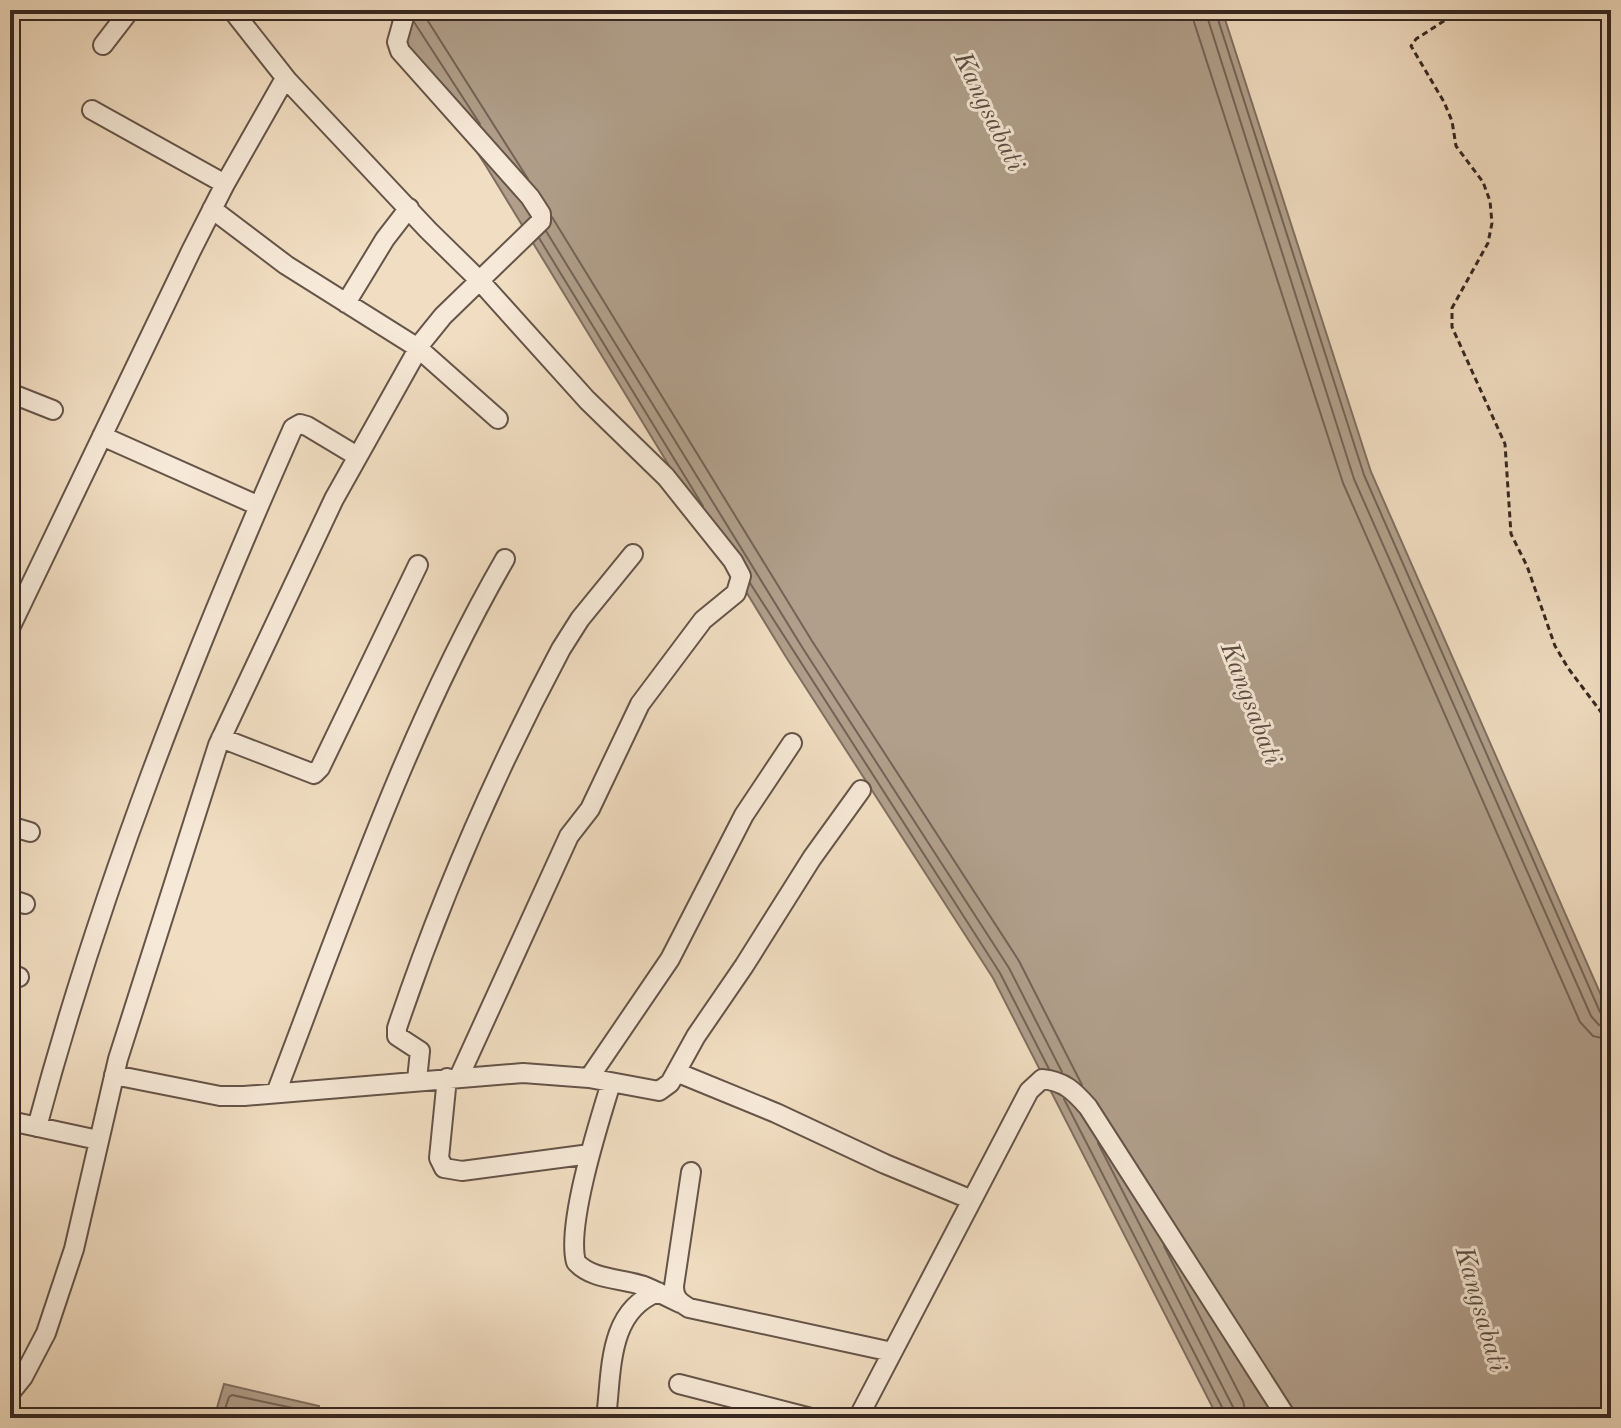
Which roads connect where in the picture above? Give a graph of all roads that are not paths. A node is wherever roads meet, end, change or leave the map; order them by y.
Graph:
1 (130, 10) edge
2 (232, 10) edge
3 (406, 10) edge
4 (103, 45) dead end
5 (288, 81) junction
6 (92, 110) dead end
7 (225, 184) junction
8 (409, 208) junction
9 (212, 209) junction
10 (479, 280) junction
11 (346, 303) junction
12 (418, 348) junction
13 (10, 393) edge
14 (53, 410) dead end
15 (498, 419) dead end
16 (102, 436) junction
17 (357, 456) junction
18 (259, 506) junction
19 (633, 554) dead end
20 (505, 559) dead end
21 (418, 565) dead end
22 (10, 628) edge
23 (221, 738) junction
24 (792, 743) dead end
25 (861, 790) dead end
26 (10, 826) edge
27 (30, 832) dead end
28 (676, 1072) junction
29 (114, 1075) junction
30 (453, 1077) junction
31 (589, 1078) junction
32 (417, 1080) junction
33 (611, 1083) junction
34 (276, 1093) junction
35 (10, 1121) edge
36 (37, 1127) junction
37 (98, 1140) junction
38 (590, 1154) junction
39 (691, 1172) dead end
40 (972, 1200) junction
41 (658, 1292) junction
42 (680, 1303) junction
43 (892, 1352) junction
44 (679, 1384) dead end
45 (10, 1393) edge
46 (606, 1418) edge
47 (811, 1418) edge
48 (858, 1418) edge
49 (1287, 1418) edge

1 - 4 street
2 - 5 street
3 - 10 street
5 - 7 street
5 - 8 street
6 - 7 street
7 - 9 street
8 - 10 street
8 - 11 street
9 - 11 street
9 - 16 street
10 - 12 street
10 - 30 street
11 - 12 street
12 - 15 street
12 - 17 street
13 - 14 street
16 - 18 street
16 - 22 street
17 - 18 street
17 - 23 street
18 - 36 street
19 - 32 street
20 - 34 street
21 - 23 street
23 - 29 street
24 - 31 street
25 - 28 street
26 - 27 street
28 - 33 street
28 - 40 street
29 - 34 street
29 - 37 street
30 - 31 street
30 - 32 street
30 - 38 street
31 - 33 street
32 - 34 street
33 - 38 street
35 - 36 street
36 - 37 street
37 - 45 street
38 - 41 street
39 - 42 street
40 - 43 street
40 - 49 street
41 - 42 street
41 - 46 street
42 - 43 street
43 - 48 street
44 - 47 street

